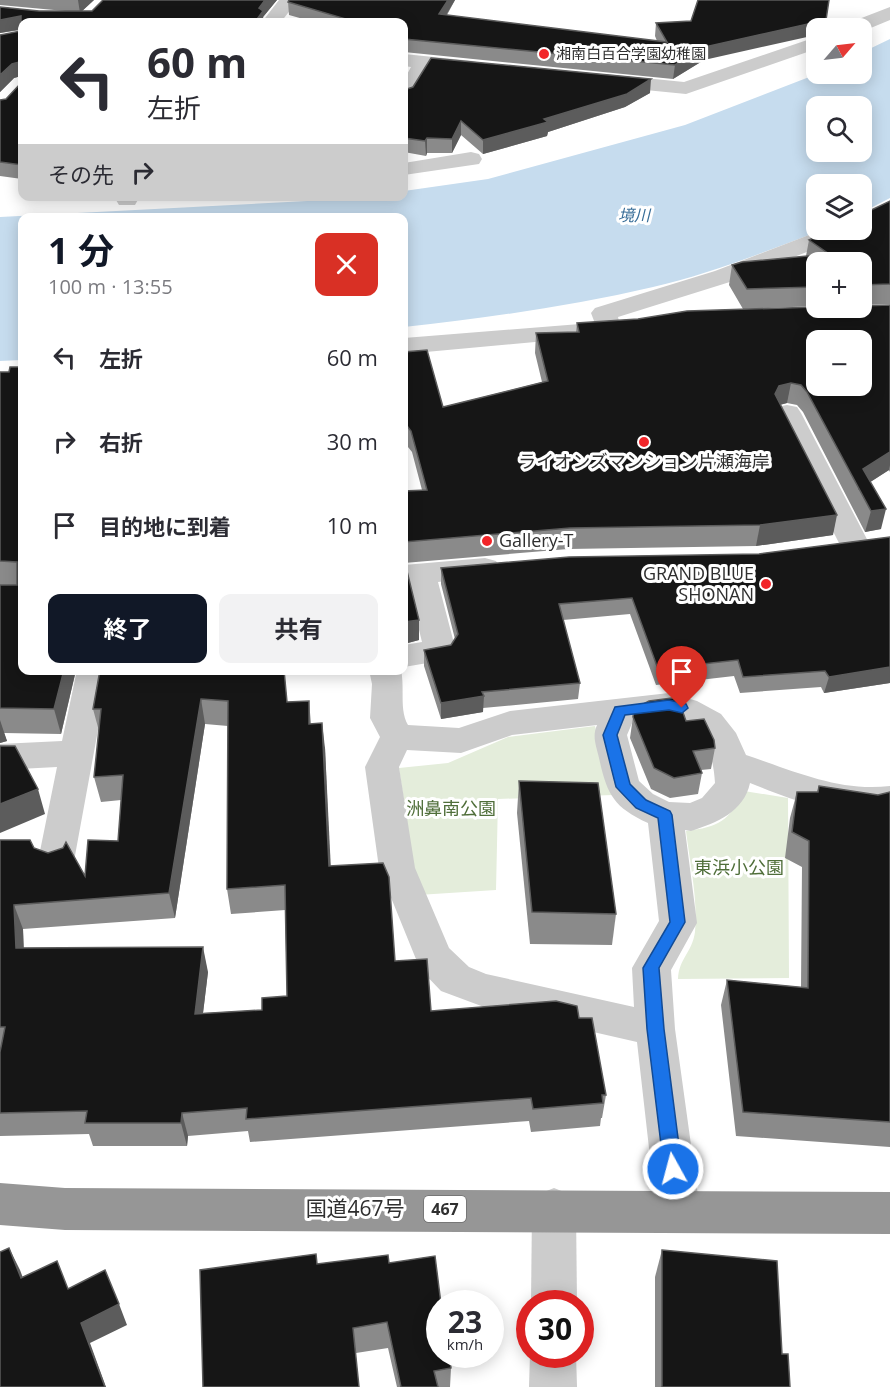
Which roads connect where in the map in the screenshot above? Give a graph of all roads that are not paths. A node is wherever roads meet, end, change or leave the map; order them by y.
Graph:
1 (289, 0) edge
2 (890, 13) edge
3 (274, 18) edge
4 (872, 20) edge
5 (806, 46) edge
6 (414, 61) edge
7 (494, 69) edge
8 (585, 78) edge
9 (408, 82) edge
10 (471, 159) dead end
11 (408, 168) edge
12 (816, 240) edge
13 (645, 326) edge
14 (608, 329) junction
15 (408, 346) edge
16 (787, 413) edge
17 (822, 549) edge
18 (511, 566) edge
19 (412, 574) edge
20 (408, 655) edge
21 (92, 675) edge
22 (386, 675) edge
23 (620, 711) junction
24 (397, 737) junction
25 (77, 753) junction
26 (0, 757) edge
27 (732, 763) junction
28 (890, 800) edge
29 (665, 815) junction
30 (56, 861) edge
31 (655, 1029) junction
32 (0, 1204) edge
33 (554, 1209) junction
34 (678, 1210) junction
35 (890, 1213) edge
36 (554, 1290) edge
37 (553, 1368) edge
38 (553, 1387) edge

1 - 3 street
2 - 4 street
5 - 8 street
6 - 7 street
6 - 9 street
10 - 11 street
12 - 14 street
13 - 14 street
14 - 15 street
16 - 17 street
18 - 19 street
19 - 20 street
21 - 25 street
22 - 24 street
23 - 24 street
23 - 27 street
23 - 29 street
24 - 31 street
25 - 26 street
25 - 30 street
27 - 28 street
27 - 29 street
29 - 31 street
31 - 34 street
32 - 33 highway, 国道467号 / 467
33 - 34 highway, 国道467号 / 467
33 - 36 street
34 - 35 highway, 国道467号 / 467
37 - 38 street

